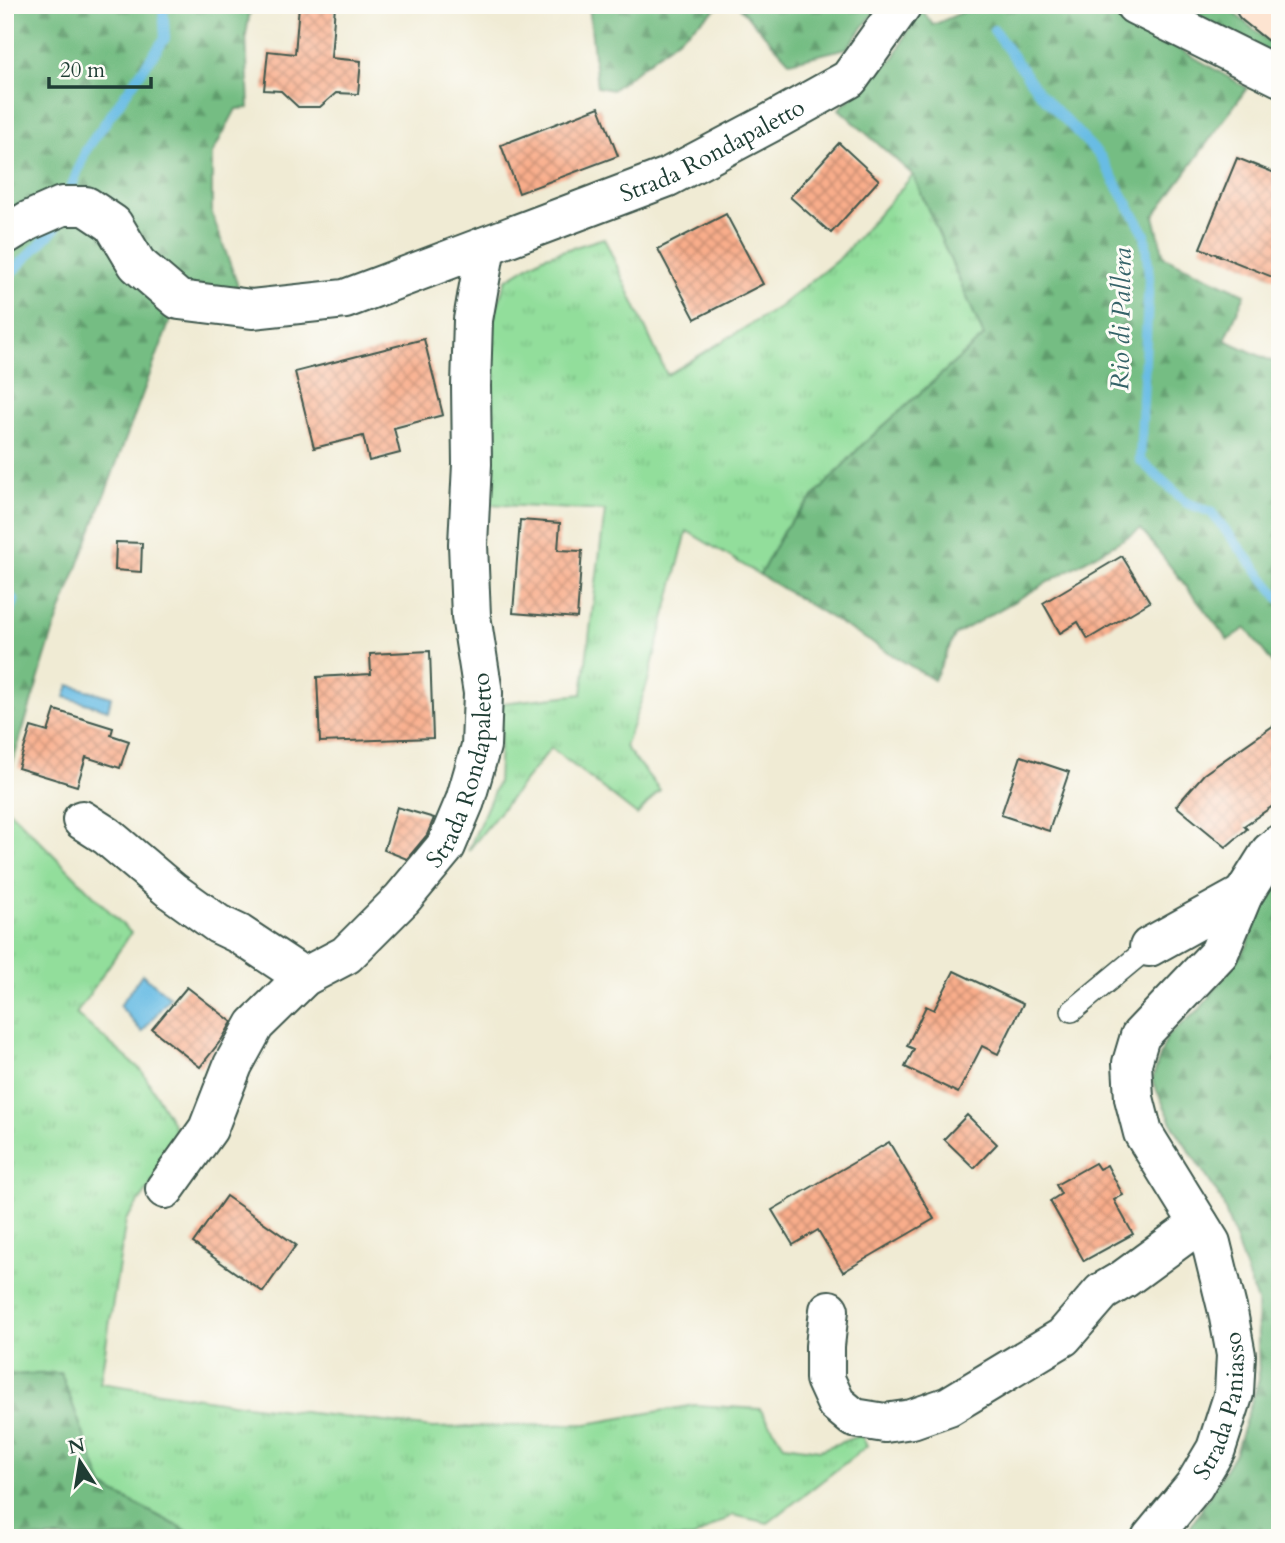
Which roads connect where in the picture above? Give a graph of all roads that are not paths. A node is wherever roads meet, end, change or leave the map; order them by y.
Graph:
1 (902, 5) edge
2 (1135, 5) edge
3 (1255, 5) edge
4 (1280, 26) edge
5 (1280, 77) edge
6 (5, 235) edge
7 (486, 246) junction
8 (82, 820) dead end
9 (1280, 844) edge
10 (1243, 895) junction
11 (1149, 947) joint
12 (304, 977) junction
13 (1072, 1011) dead end
14 (165, 1189) dead end
15 (1199, 1224) junction
16 (829, 1310) dead end
17 (1151, 1538) edge

1 - 7 street, Strada Rondapaletto
2 - 5 street
3 - 4 street
6 - 7 street, Strada Rondapaletto
7 - 12 street, Strada Rondapaletto
8 - 12 street
9 - 10 street, Strada Paniasso
10 - 11 street, Strada Paniasso
10 - 15 street, Strada Paniasso
11 - 13 lane
12 - 14 street, Strada Rondapaletto
15 - 16 street
15 - 17 street, Strada Paniasso

